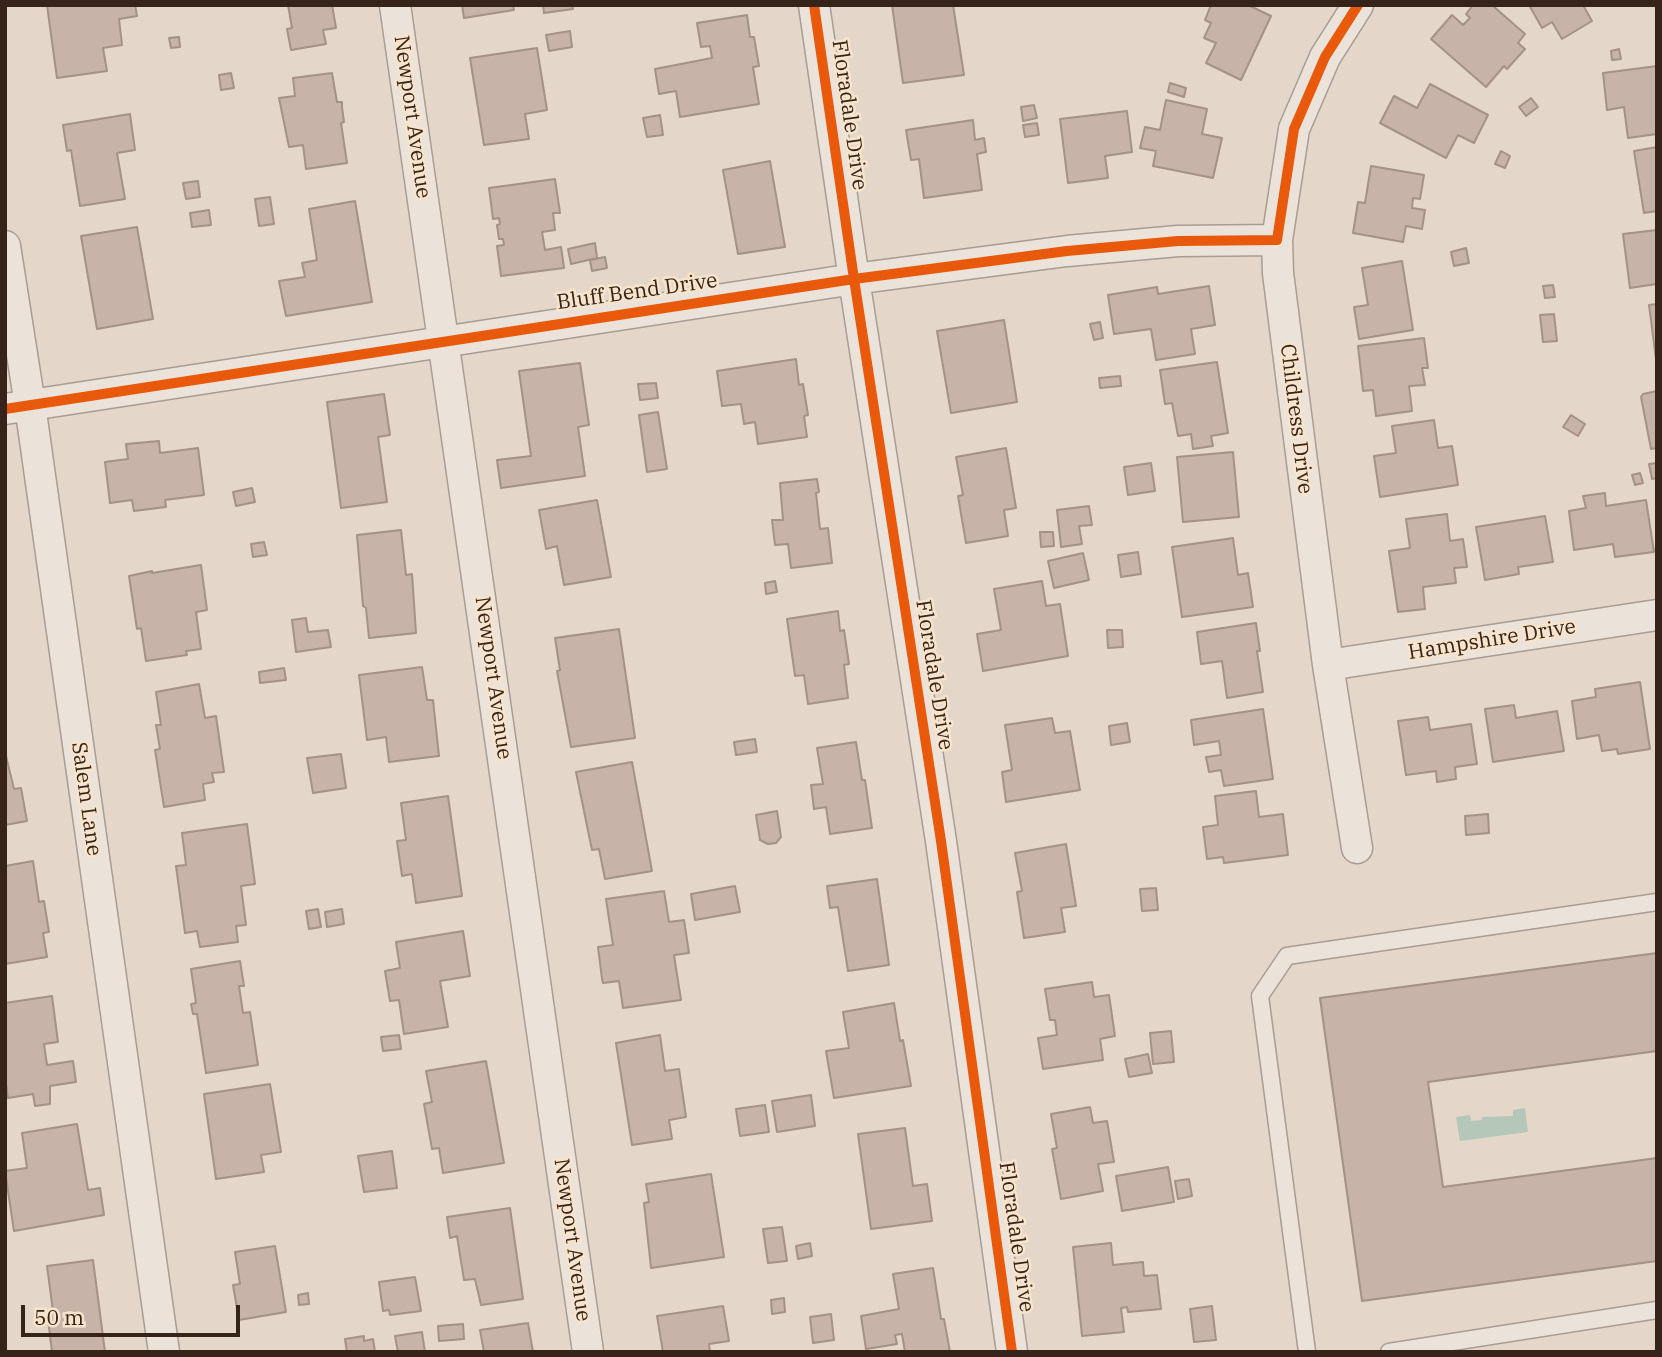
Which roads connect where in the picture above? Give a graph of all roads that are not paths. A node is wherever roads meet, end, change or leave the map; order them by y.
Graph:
1 (395, 5) edge
2 (814, 5) edge
3 (1359, 5) edge
4 (1277, 240) junction
5 (5, 246) edge
6 (854, 279) junction
7 (445, 340) junction
8 (18, 407) edge
9 (1657, 615) edge
10 (1328, 665) junction
11 (1357, 848) dead end
12 (1657, 902) edge
13 (1657, 1310) edge
14 (164, 1352) edge
15 (587, 1352) edge
16 (1012, 1352) edge
17 (1307, 1352) edge
18 (1389, 1352) edge

1 - 7 street, Newport Avenue
2 - 6 street, Floradale Drive
3 - 4 street, Childress Drive
4 - 6 street, Bluff Bend Drive
4 - 10 street, Childress Drive
5 - 8 street, Salem Lane
6 - 7 street, Bluff Bend Drive
6 - 16 street, Floradale Drive
7 - 8 street, Bluff Bend Drive
7 - 15 street, Newport Avenue
8 - 14 street, Salem Lane
9 - 10 street, Hampshire Drive
10 - 11 street, Childress Drive
12 - 17 lane
13 - 18 lane

